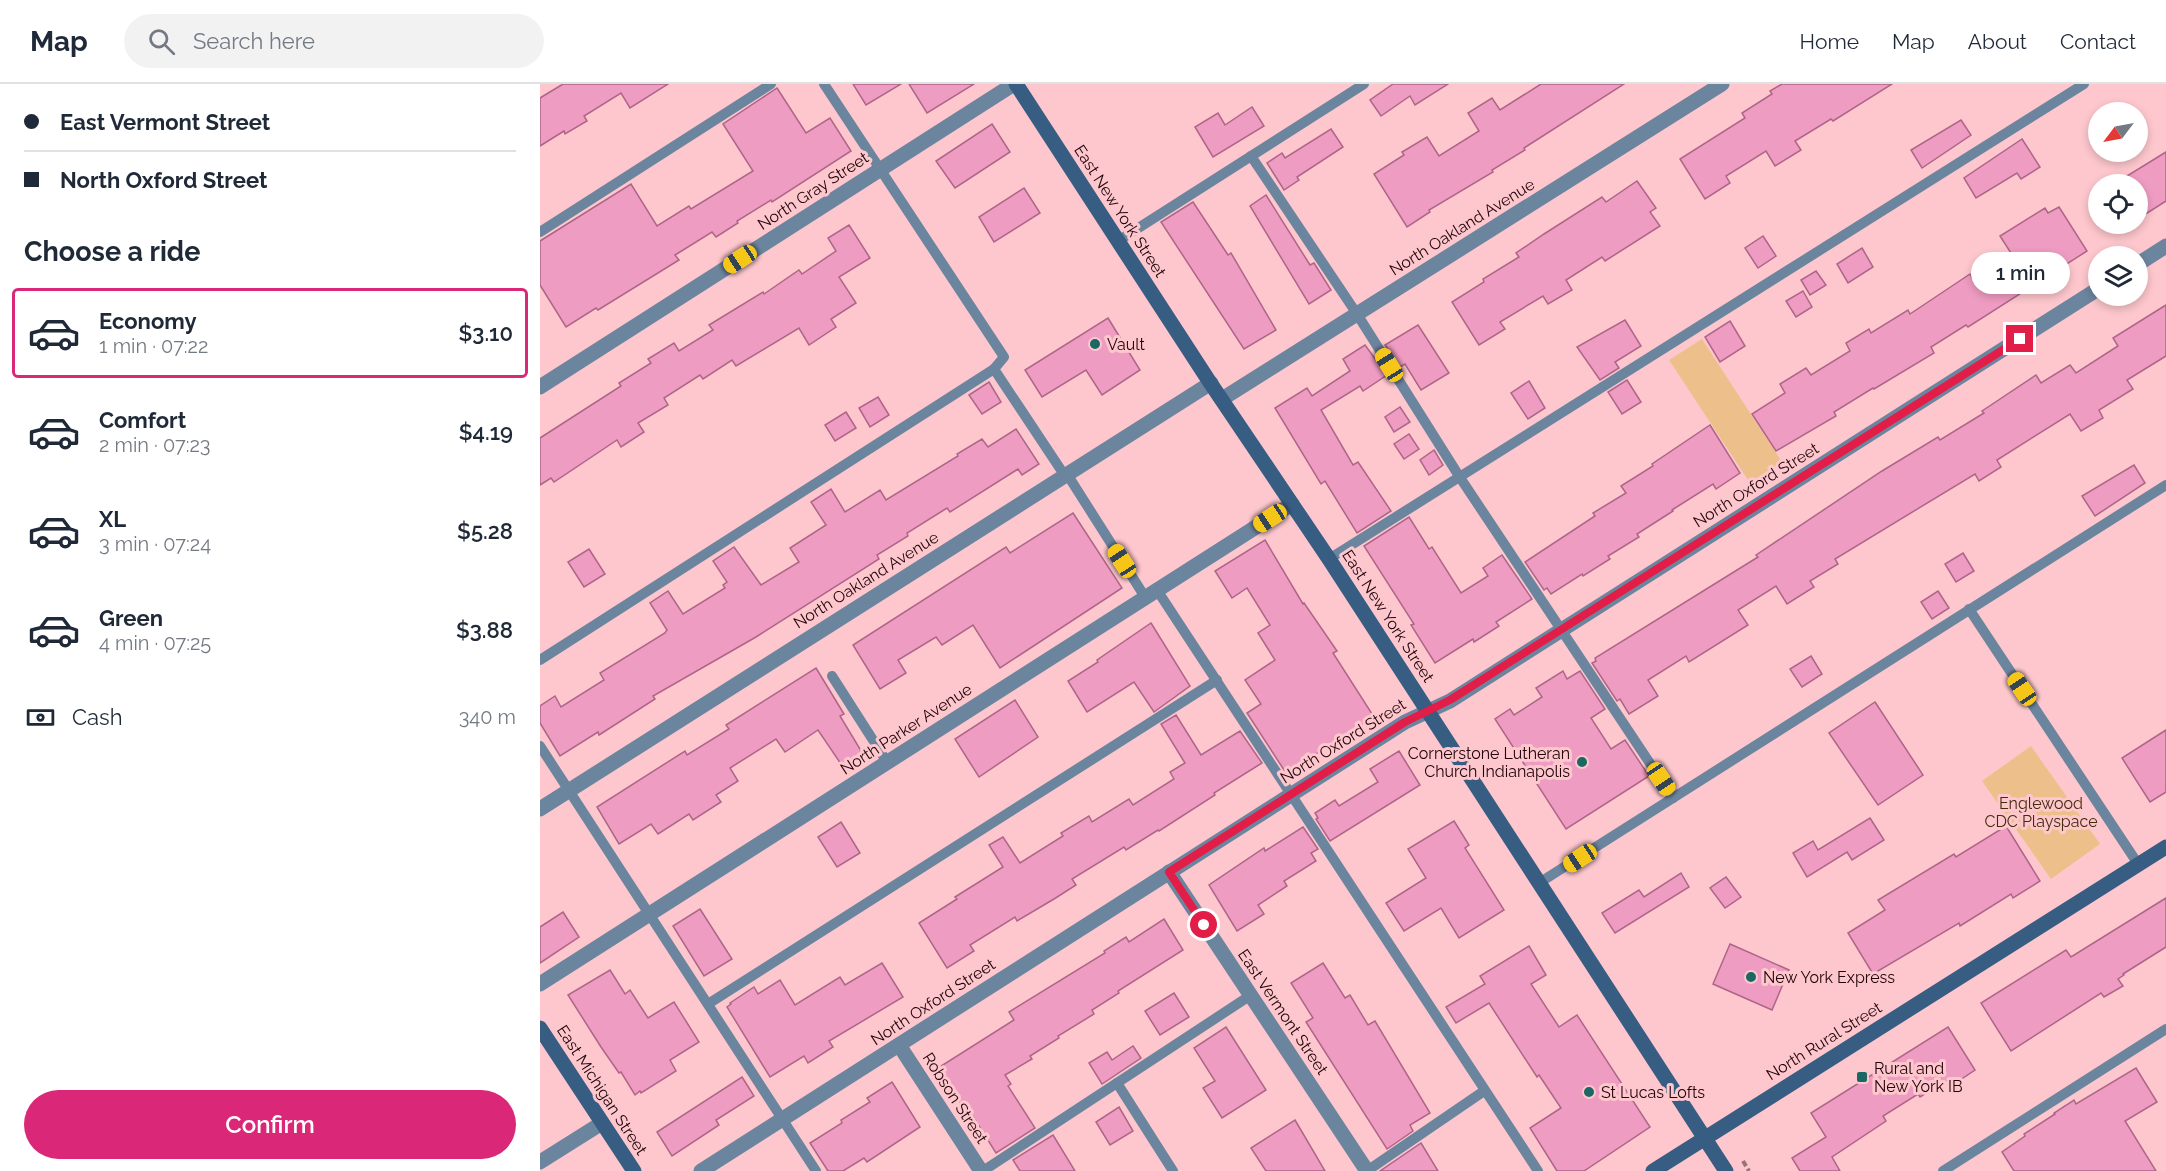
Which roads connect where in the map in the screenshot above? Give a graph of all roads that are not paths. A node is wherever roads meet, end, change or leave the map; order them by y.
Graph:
1 (771, 84) edge
2 (824, 84) edge
3 (1015, 84) edge
4 (1364, 84) edge
5 (1722, 84) edge
6 (2084, 84) edge
7 (1251, 156) junction
8 (880, 170) junction
9 (540, 232) edge
10 (1118, 241) junction
11 (2166, 246) edge
12 (2148, 258) edge
13 (2088, 295) edge
14 (1357, 314) junction
15 (994, 369) junction
16 (1211, 383) junction
17 (540, 387) edge
18 (1222, 399) junction
19 (1066, 475) junction
20 (1459, 476) junction
21 (2166, 485) edge
22 (1292, 504) junction
23 (1329, 559) junction
24 (1151, 594) junction
25 (1969, 609) junction
26 (1561, 630) junction
27 (540, 660) edge
28 (832, 676) dead end
29 (1216, 680) junction
30 (1428, 711) junction
31 (540, 746) edge
32 (887, 762) junction
33 (568, 791) junction
34 (1291, 795) junction
35 (1673, 798) junction
36 (540, 809) edge
37 (2166, 847) edge
38 (2138, 864) junction
39 (1169, 872) junction
40 (1539, 883) junction
41 (649, 914) junction
42 (540, 984) edge
43 (1251, 995) junction
44 (708, 1004) junction
45 (540, 1028) edge
46 (2166, 1029) edge
47 (899, 1045) junction
48 (1117, 1083) junction
49 (1484, 1091) junction
50 (782, 1119) junction
51 (602, 1123) junction
52 (1704, 1138) junction
53 (540, 1162) edge
54 (634, 1171) edge
55 (701, 1171) edge
56 (816, 1171) edge
57 (982, 1171) edge
58 (1173, 1171) edge
59 (1367, 1171) edge
60 (1538, 1171) edge
61 (1653, 1171) edge
62 (1726, 1171) edge
63 (1943, 1171) edge

1 - 9 lane
2 - 8 lane
3 - 8 street, North Gray Street
3 - 10 main road, East New York Street
4 - 7 lane
5 - 14 street, North Oakland Avenue
6 - 20 lane
7 - 10 lane
7 - 14 lane
8 - 15 lane
8 - 17 street, North Gray Street
10 - 16 main road, East New York Street
11 - 12 street
13 - 26 street, North Oxford Street
14 - 18 street, North Oakland Avenue
14 - 20 lane
15 - 19 lane
15 - 27 lane
16 - 18 main road, East New York Street
16 - 19 street, North Oakland Avenue
18 - 22 main road, East New York Street
19 - 24 lane
19 - 33 street, North Oakland Avenue
20 - 23 lane
20 - 26 lane
21 - 25 lane
22 - 23 main road, East New York Street
22 - 24 street, North Parker Avenue
23 - 30 main road, East New York Street
24 - 29 lane
24 - 32 street, North Parker Avenue
25 - 35 lane
25 - 38 lane
26 - 30 street, North Oxford Street
26 - 35 lane
28 - 32 lane
29 - 34 lane
29 - 44 lane
30 - 34 street, North Oxford Street
30 - 40 main road, East New York Street
31 - 33 lane
32 - 41 street, North Parker Avenue
33 - 36 street, North Oakland Avenue
33 - 41 lane
34 - 39 street, North Oxford Street
34 - 49 lane
35 - 40 lane
37 - 38 main road, North Rural Street
38 - 52 main road, North Rural Street
39 - 43 street, East Vermont Street
39 - 47 street, North Oxford Street
40 - 52 main road, East New York Street
41 - 42 street, North Parker Avenue
41 - 44 lane
43 - 48 lane
43 - 59 street, East Vermont Street
44 - 50 lane
45 - 51 main road, East Michigan Street
46 - 63 lane
47 - 50 street, North Oxford Street
47 - 57 street, Robson Street
48 - 57 lane
48 - 58 lane
49 - 59 lane
49 - 60 lane
50 - 55 street, North Oxford Street
50 - 56 lane
51 - 53 street
51 - 54 main road, East Michigan Street
52 - 61 main road, North Rural Street
52 - 62 main road, East New York Street

